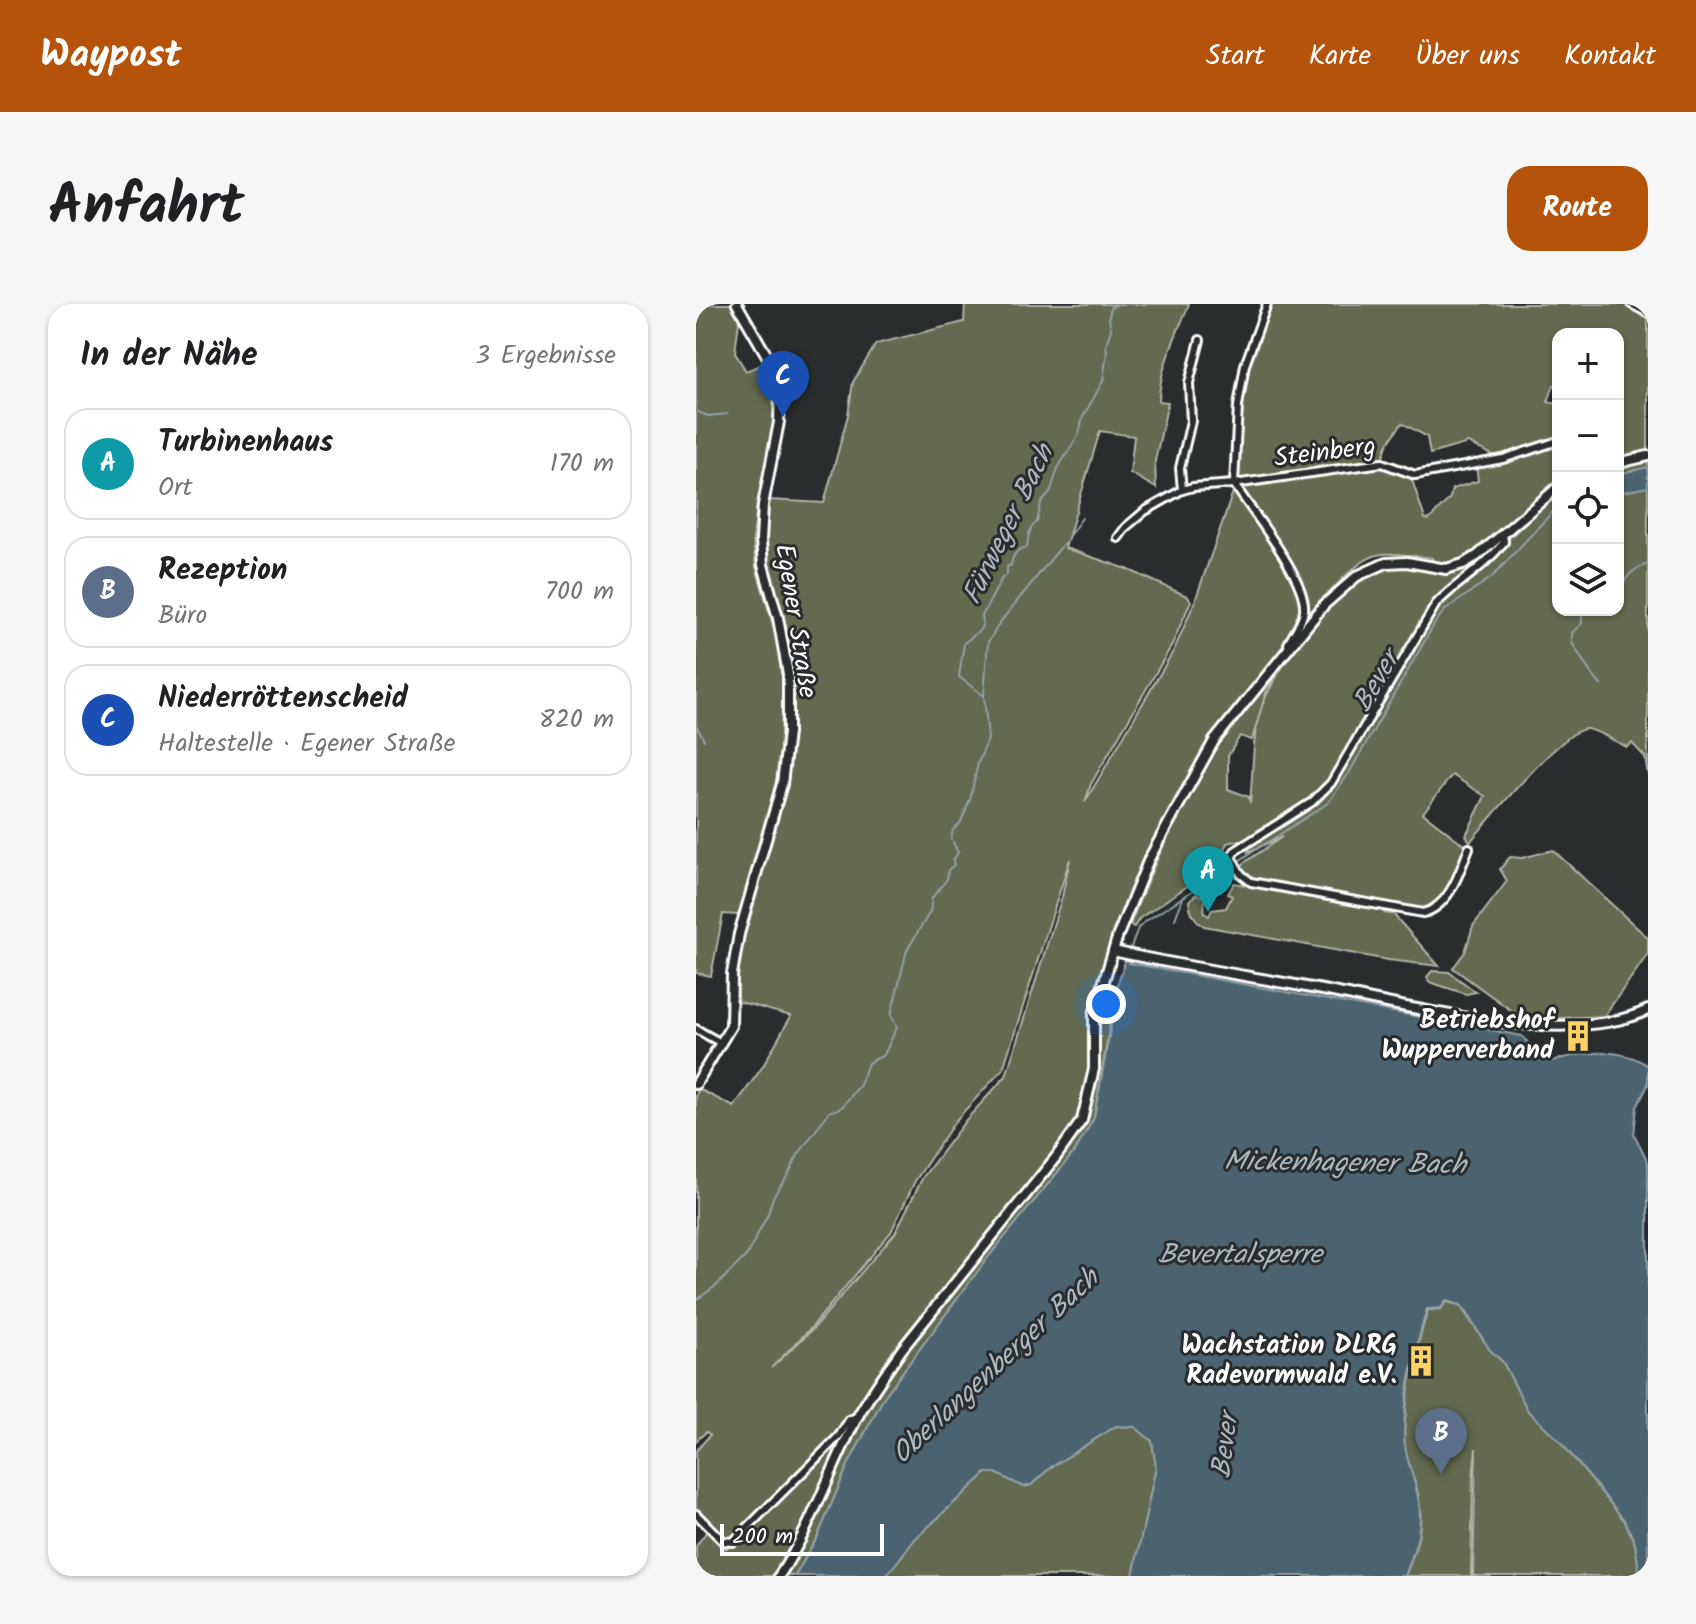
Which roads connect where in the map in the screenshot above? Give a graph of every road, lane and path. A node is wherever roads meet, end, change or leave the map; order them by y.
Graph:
1 (737, 304) edge
2 (1267, 304) edge
3 (1631, 304) edge
4 (1648, 313) edge
5 (1200, 340) dead end
6 (1552, 443) edge
7 (1648, 456) edge
8 (1624, 462) edge
9 (1234, 484) junction
10 (1182, 490) junction
11 (1552, 492) edge
12 (1503, 533) junction
13 (1118, 538) dead end
14 (1289, 648) junction
15 (1469, 848) dead end
16 (1113, 951) junction
17 (1648, 1010) edge
18 (696, 1029) edge
19 (721, 1043) junction
20 (696, 1084) edge
21 (859, 1416) junction
22 (696, 1514) edge
23 (779, 1576) edge

1 - 19 street, Egener Straße
2 - 9 street
3 - 4 street
5 - 10 street
6 - 9 street, Steinberg
7 - 8 street
9 - 10 street, Steinberg
9 - 14 street
10 - 13 street
11 - 12 street
12 - 14 street
12 - 15 street
14 - 16 street
16 - 17 street
16 - 21 street
18 - 19 street
19 - 20 street, Egener Straße
21 - 22 street
21 - 23 street

